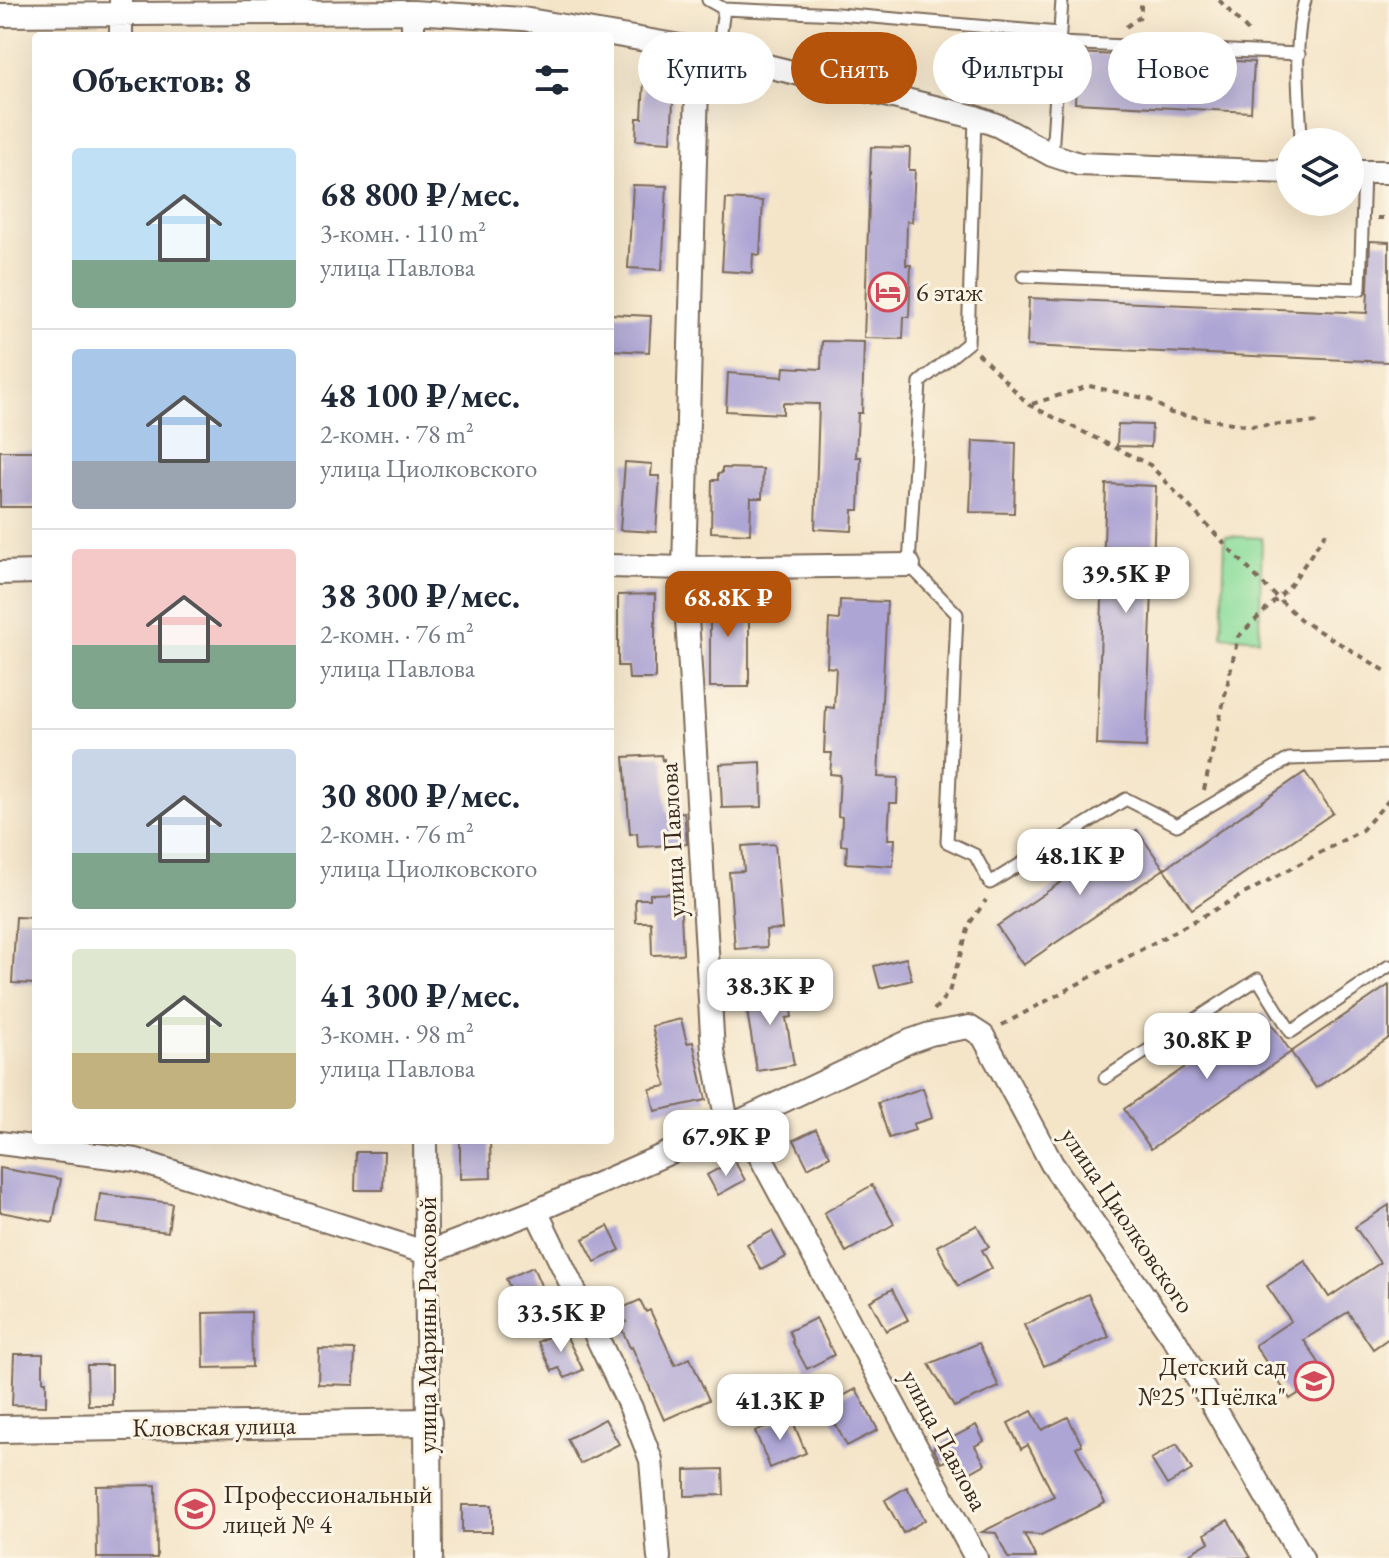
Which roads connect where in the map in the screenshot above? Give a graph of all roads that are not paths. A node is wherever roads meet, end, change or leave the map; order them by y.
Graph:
1 (708, 0) edge
2 (1062, 0) edge
3 (1305, 0) edge
4 (724, 9) junction
5 (413, 12) junction
6 (0, 15) edge
7 (121, 17) edge
8 (413, 32) edge
9 (598, 32) edge
10 (715, 32) edge
11 (1004, 32) edge
12 (1060, 32) edge
13 (614, 35) edge
14 (638, 39) edge
15 (1092, 43) edge
16 (1299, 54) junction
17 (775, 68) edge
18 (706, 104) edge
19 (1055, 104) edge
20 (975, 117) junction
21 (1301, 128) edge
22 (1052, 155) junction
23 (1276, 171) edge
24 (1364, 172) edge
25 (1389, 172) edge
26 (1358, 216) edge
27 (1023, 276) dead end
28 (909, 565) junction
29 (614, 566) edge
30 (684, 568) junction
31 (32, 572) edge
32 (0, 573) edge
33 (1389, 756) edge
34 (1389, 966) edge
35 (1105, 1078) dead end
36 (728, 1127) junction
37 (0, 1143) edge
38 (425, 1144) edge
39 (136, 1150) edge
40 (536, 1211) junction
41 (427, 1253) junction
42 (428, 1422) junction
43 (0, 1429) edge
44 (429, 1558) edge
45 (659, 1558) edge
46 (976, 1558) edge
47 (1302, 1558) edge

1 - 4 lane
2 - 12 lane
3 - 16 lane
4 - 10 lane
4 - 11 lane
5 - 7 street
5 - 8 street
5 - 9 street
6 - 7 street
13 - 14 street
15 - 16 lane
16 - 21 lane
17 - 20 street
18 - 30 street, улица Павлова
19 - 22 lane
20 - 22 street
20 - 28 lane
22 - 23 street
24 - 25 street
26 - 27 lane
28 - 30 street
28 - 33 lane
29 - 30 street
30 - 36 street, улица Павлова
31 - 32 street
34 - 35 lane
36 - 40 street
36 - 46 street, улица Павлова
36 - 47 street, улица Циолковского
37 - 39 street
38 - 41 street, улица Марины Расковой
39 - 41 street
40 - 41 street
40 - 45 street
41 - 42 street, улица Марины Расковой
42 - 43 street, Кловская улица
42 - 44 street, улица Марины Расковой

